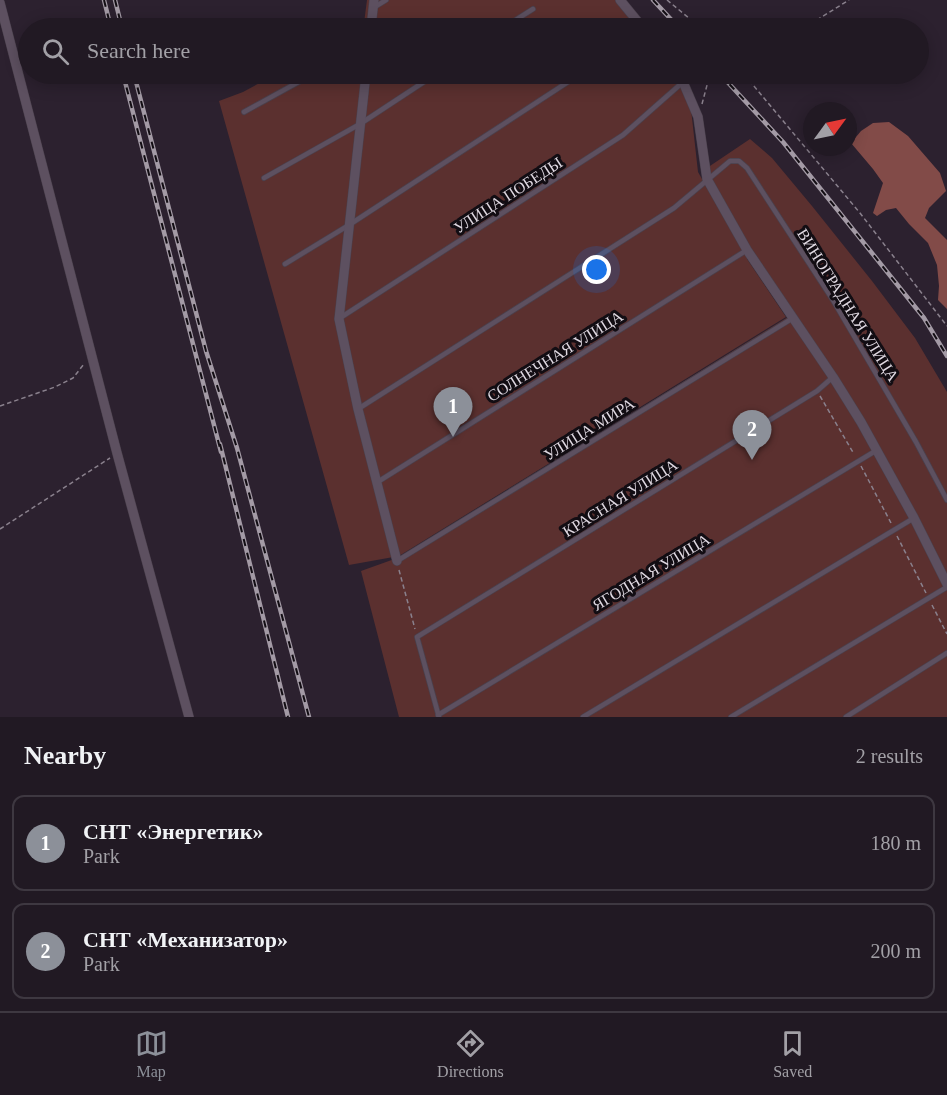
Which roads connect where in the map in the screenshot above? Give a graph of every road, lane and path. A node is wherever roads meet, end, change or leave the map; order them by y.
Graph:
1 (386, 0) edge
2 (620, 0) edge
3 (667, 0) edge
4 (849, 0) edge
5 (0, 3) edge
6 (374, 4) edge
7 (532, 9) dead end
8 (519, 18) edge
9 (635, 18) edge
10 (689, 18) edge
11 (820, 18) edge
12 (18, 72) edge
13 (21, 84) edge
14 (295, 84) edge
15 (365, 84) edge
16 (421, 84) edge
17 (564, 84) edge
18 (681, 84) edge
19 (684, 84) edge
20 (707, 84) edge
21 (752, 84) edge
22 (244, 112) dead end
23 (698, 117) junction
24 (360, 124) junction
25 (264, 178) dead end
26 (707, 179) junction
27 (349, 225) junction
28 (747, 250) junction
29 (285, 264) dead end
30 (793, 318) junction
31 (339, 319) junction
32 (947, 326) edge
33 (91, 353) junction
34 (833, 377) junction
35 (817, 390) junction
36 (0, 406) edge
37 (358, 409) junction
38 (877, 450) junction
39 (117, 453) junction
40 (858, 461) junction
41 (376, 483) junction
42 (947, 500) edge
43 (914, 518) junction
44 (0, 529) edge
45 (894, 530) junction
46 (397, 561) junction
47 (947, 585) edge
48 (928, 597) junction
49 (947, 634) edge
50 (417, 638) junction
51 (947, 653) edge
52 (438, 716) edge
53 (189, 717) edge
54 (583, 717) edge
55 (731, 717) edge
56 (846, 717) edge

1 - 6 lane
2 - 9 street
3 - 10 path
4 - 11 path
5 - 12 street
7 - 8 lane
13 - 33 street
14 - 22 lane
15 - 24 street
16 - 24 lane
17 - 27 lane
18 - 31 lane, УЛИЦА ПОБЕДЫ
19 - 23 street
20 - 23 path
21 - 32 path
23 - 26 street
24 - 25 lane
24 - 27 street
26 - 28 street
26 - 37 lane
26 - 42 lane, ВИНОГРАДНАЯ УЛИЦА
27 - 29 lane
27 - 31 street
28 - 30 street
28 - 41 lane, СОЛНЕЧНАЯ УЛИЦА
30 - 34 street
30 - 46 lane, УЛИЦА МИРА
31 - 37 street
33 - 36 path
33 - 39 street
34 - 35 lane, КРАСНАЯ УЛИЦА
34 - 38 street
35 - 40 path
35 - 50 lane, КРАСНАЯ УЛИЦА
37 - 41 street
38 - 40 lane, ЯГОДНАЯ УЛИЦА
38 - 43 street
39 - 44 path
39 - 53 street
40 - 45 path
40 - 52 lane, ЯГОДНАЯ УЛИЦА
41 - 46 street
43 - 45 lane
43 - 47 street
45 - 48 path
45 - 54 lane
46 - 50 path
47 - 48 lane
48 - 49 path
48 - 55 lane
50 - 52 lane
51 - 56 lane

